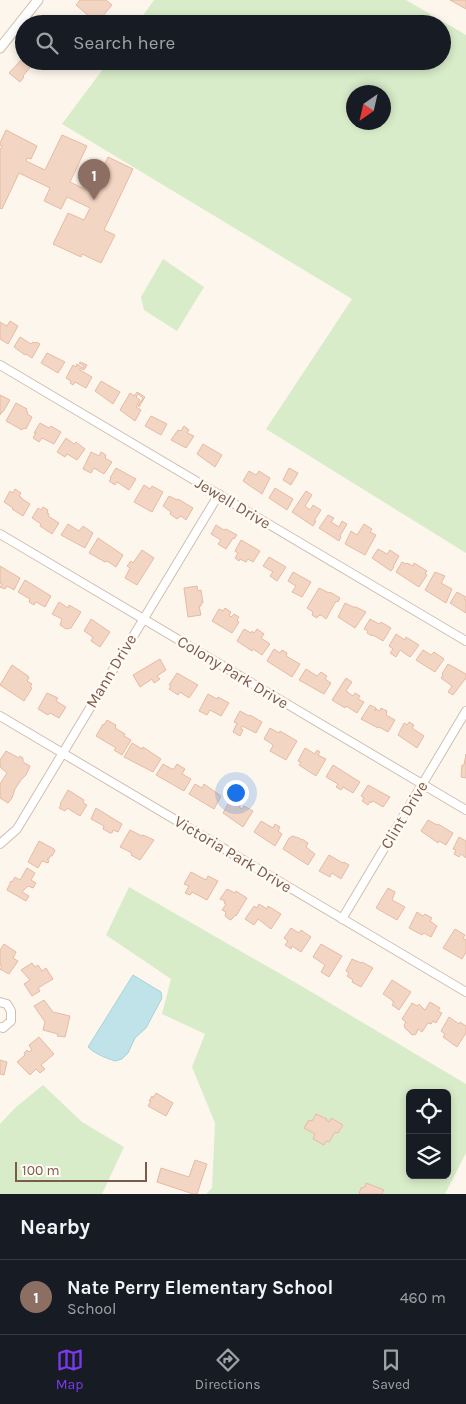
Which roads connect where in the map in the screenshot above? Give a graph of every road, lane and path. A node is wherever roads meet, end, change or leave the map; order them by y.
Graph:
1 (38, 0) edge
2 (26, 15) edge
3 (15, 29) edge
4 (0, 48) edge
5 (0, 365) edge
6 (219, 494) junction
7 (0, 534) edge
8 (143, 618) junction
9 (466, 640) edge
10 (466, 711) edge
11 (0, 716) edge
12 (62, 752) junction
13 (422, 784) junction
14 (466, 810) edge
15 (0, 844) edge
16 (342, 919) junction
17 (466, 992) edge
18 (0, 1002) edge
19 (0, 1027) edge

1 - 2 street
3 - 4 street
5 - 6 street, Jewell Drive
6 - 8 street, Mann Drive
6 - 9 street, Jewell Drive
7 - 8 street, Colony Park Drive
8 - 12 street, Mann Drive
8 - 13 street, Colony Park Drive
10 - 13 street, Clint Drive
11 - 12 street, Victoria Park Drive
12 - 15 street, Mann Drive
12 - 16 street, Victoria Park Drive
13 - 14 street, Colony Park Drive
13 - 16 street, Clint Drive
16 - 17 street, Victoria Park Drive
18 - 19 street

